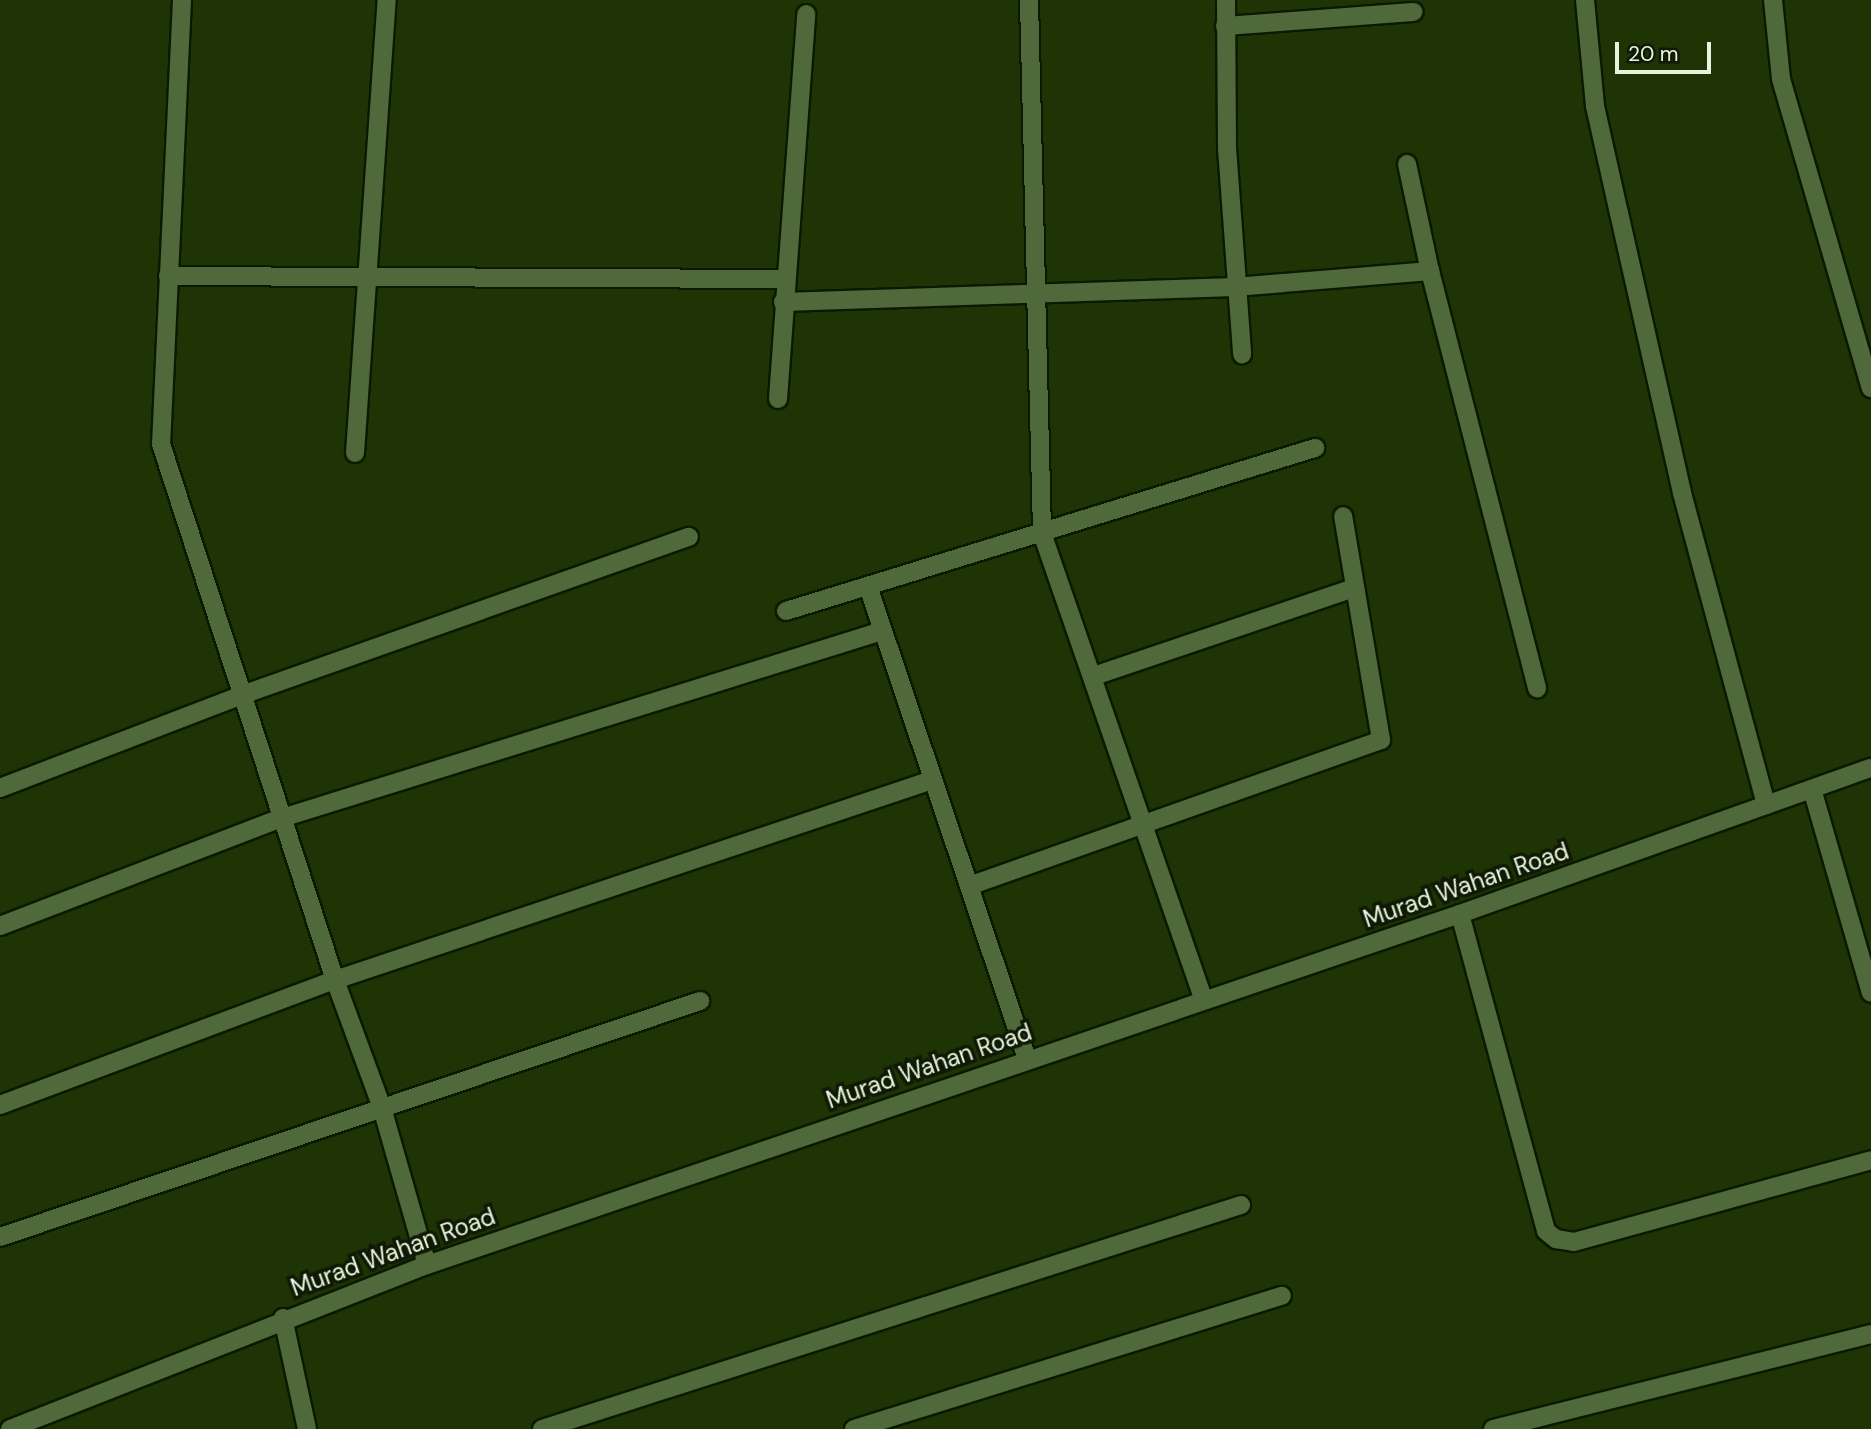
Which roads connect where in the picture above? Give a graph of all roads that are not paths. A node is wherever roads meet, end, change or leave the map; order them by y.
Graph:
1 (182, 0) edge
2 (387, 0) edge
3 (1029, 0) edge
4 (1226, 0) edge
5 (1585, 0) edge
6 (1773, 0) edge
7 (1413, 12) dead end
8 (806, 14) dead end
9 (1224, 26) junction
10 (1407, 164) dead end
11 (1430, 271) junction
12 (168, 276) junction
13 (366, 277) junction
14 (785, 279) junction
15 (1235, 287) junction
16 (1036, 295) junction
17 (783, 302) junction
18 (1242, 354) dead end
19 (1871, 387) edge
20 (778, 399) dead end
21 (1315, 448) dead end
22 (355, 453) dead end
23 (1343, 516) dead end
24 (1042, 533) junction
25 (689, 537) dead end
26 (868, 586) junction
27 (1354, 588) junction
28 (786, 611) dead end
29 (882, 631) junction
30 (1094, 676) junction
31 (1537, 688) dead end
32 (242, 695) junction
33 (1871, 768) edge
34 (932, 780) junction
35 (0, 788) edge
36 (1812, 789) junction
37 (1766, 805) junction
38 (282, 818) junction
39 (1144, 825) junction
40 (969, 886) junction
41 (1460, 914) junction
42 (0, 926) edge
43 (335, 980) junction
44 (1871, 993) edge
45 (1203, 999) junction
46 (700, 1001) dead end
47 (1027, 1058) junction
48 (0, 1105) edge
49 (382, 1108) junction
50 (1871, 1160) edge
51 (1241, 1205) dead end
52 (0, 1237) edge
53 (428, 1265) junction
54 (1282, 1296) dead end
55 (283, 1318) junction
56 (1871, 1334) edge
57 (10, 1429) edge
58 (307, 1429) edge
59 (542, 1429) edge
60 (854, 1429) edge
61 (1493, 1429) edge

1 - 12 street
2 - 13 street
3 - 16 street
4 - 9 street
5 - 37 street
6 - 19 street
7 - 9 street
8 - 14 street
9 - 15 street
10 - 11 street
11 - 15 street
11 - 31 street
12 - 13 street
12 - 32 street
13 - 14 street
13 - 22 street
14 - 17 street
15 - 16 street
15 - 18 street
16 - 17 street
16 - 24 street
17 - 20 street
21 - 24 street
23 - 27 street
24 - 26 street
24 - 30 street
25 - 32 street
26 - 28 street
26 - 29 street
27 - 30 street
27 - 39 street
29 - 34 street
29 - 38 street
30 - 39 street
32 - 35 street
32 - 38 street
33 - 36 street, Murad Wahan Road
34 - 40 street
34 - 43 street
36 - 37 street, Murad Wahan Road
36 - 44 street
37 - 41 street, Murad Wahan Road
38 - 42 street
38 - 43 street
39 - 40 street
39 - 45 street
40 - 47 street
41 - 45 street, Murad Wahan Road
41 - 50 street
43 - 48 street
43 - 49 street
45 - 47 street, Murad Wahan Road
46 - 49 street
47 - 53 street, Murad Wahan Road
49 - 52 street
49 - 53 street
51 - 59 street
53 - 55 street, Murad Wahan Road
54 - 60 street
55 - 57 street, Murad Wahan Road
55 - 58 street
56 - 61 street

